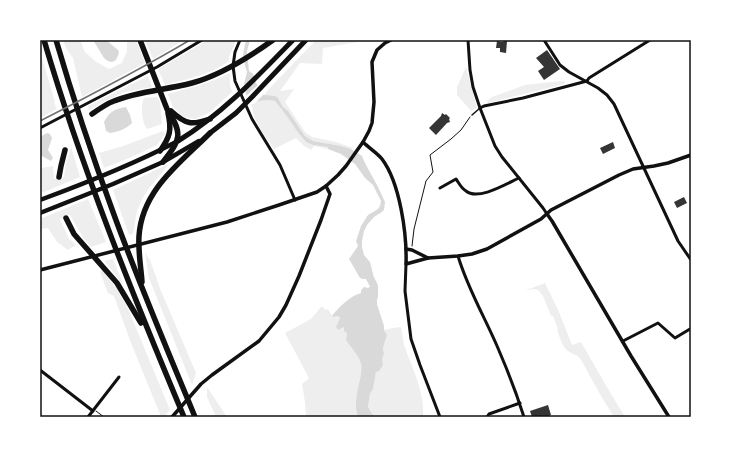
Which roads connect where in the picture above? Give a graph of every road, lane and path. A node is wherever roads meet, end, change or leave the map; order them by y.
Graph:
1 (44, 40) edge
2 (56, 40) edge
3 (140, 40) edge
4 (202, 40) edge
5 (240, 40) edge
6 (273, 40) edge
7 (293, 40) edge
8 (306, 40) edge
9 (391, 40) edge
10 (468, 40) edge
11 (544, 40) edge
12 (650, 40) edge
13 (587, 81) junction
14 (480, 108) junction
15 (167, 109) junction
16 (92, 114) dead end
17 (472, 115) joint
18 (210, 119) junction
19 (40, 128) edge
20 (210, 133) junction
21 (178, 141) junction
22 (363, 142) junction
23 (65, 150) dead end
24 (160, 151) junction
25 (691, 154) edge
26 (163, 162) junction
27 (644, 167) junction
28 (59, 178) dead end
29 (519, 178) junction
30 (326, 186) junction
31 (440, 188) dead end
32 (40, 200) edge
33 (295, 200) junction
34 (40, 213) edge
35 (547, 214) junction
36 (66, 218) dead end
37 (412, 242) dead end
38 (406, 249) junction
39 (458, 256) junction
40 (428, 258) junction
41 (691, 260) edge
42 (406, 264) junction
43 (40, 270) edge
44 (142, 289) junction
45 (690, 329) edge
46 (150, 337) junction
47 (623, 342) junction
48 (40, 370) edge
49 (118, 377) dead end
50 (520, 403) junction
51 (93, 410) junction
52 (88, 417) edge
53 (104, 417) edge
54 (172, 417) edge
55 (184, 417) edge
56 (195, 417) edge
57 (440, 417) edge
58 (487, 417) edge
59 (524, 417) edge
60 (669, 417) edge

1 - 46 highway
2 - 44 highway
3 - 15 highway
4 - 19 street
5 - 33 street
6 - 16 highway
7 - 18 highway
8 - 20 highway
9 - 22 street
10 - 14 street
11 - 13 street
12 - 13 street
13 - 14 street
13 - 27 street
14 - 17 lane
14 - 29 street
15 - 18 highway
15 - 21 highway
15 - 24 highway
17 - 37 path
18 - 21 highway
20 - 26 main road
20 - 44 highway
21 - 24 main road
21 - 26 highway
22 - 30 street
22 - 38 street
23 - 28 highway
24 - 32 main road
25 - 27 street
26 - 34 main road
27 - 35 street
27 - 41 street
29 - 31 street
29 - 35 street
30 - 33 street
30 - 54 street
33 - 43 street
35 - 39 street
35 - 47 street
36 - 46 highway
38 - 40 street
38 - 42 street
39 - 40 street
39 - 50 street
40 - 42 street
42 - 57 street
44 - 56 highway
45 - 47 street
46 - 55 highway
47 - 60 street
48 - 51 street
49 - 51 street
50 - 58 street
50 - 59 street
51 - 52 street
51 - 53 path

